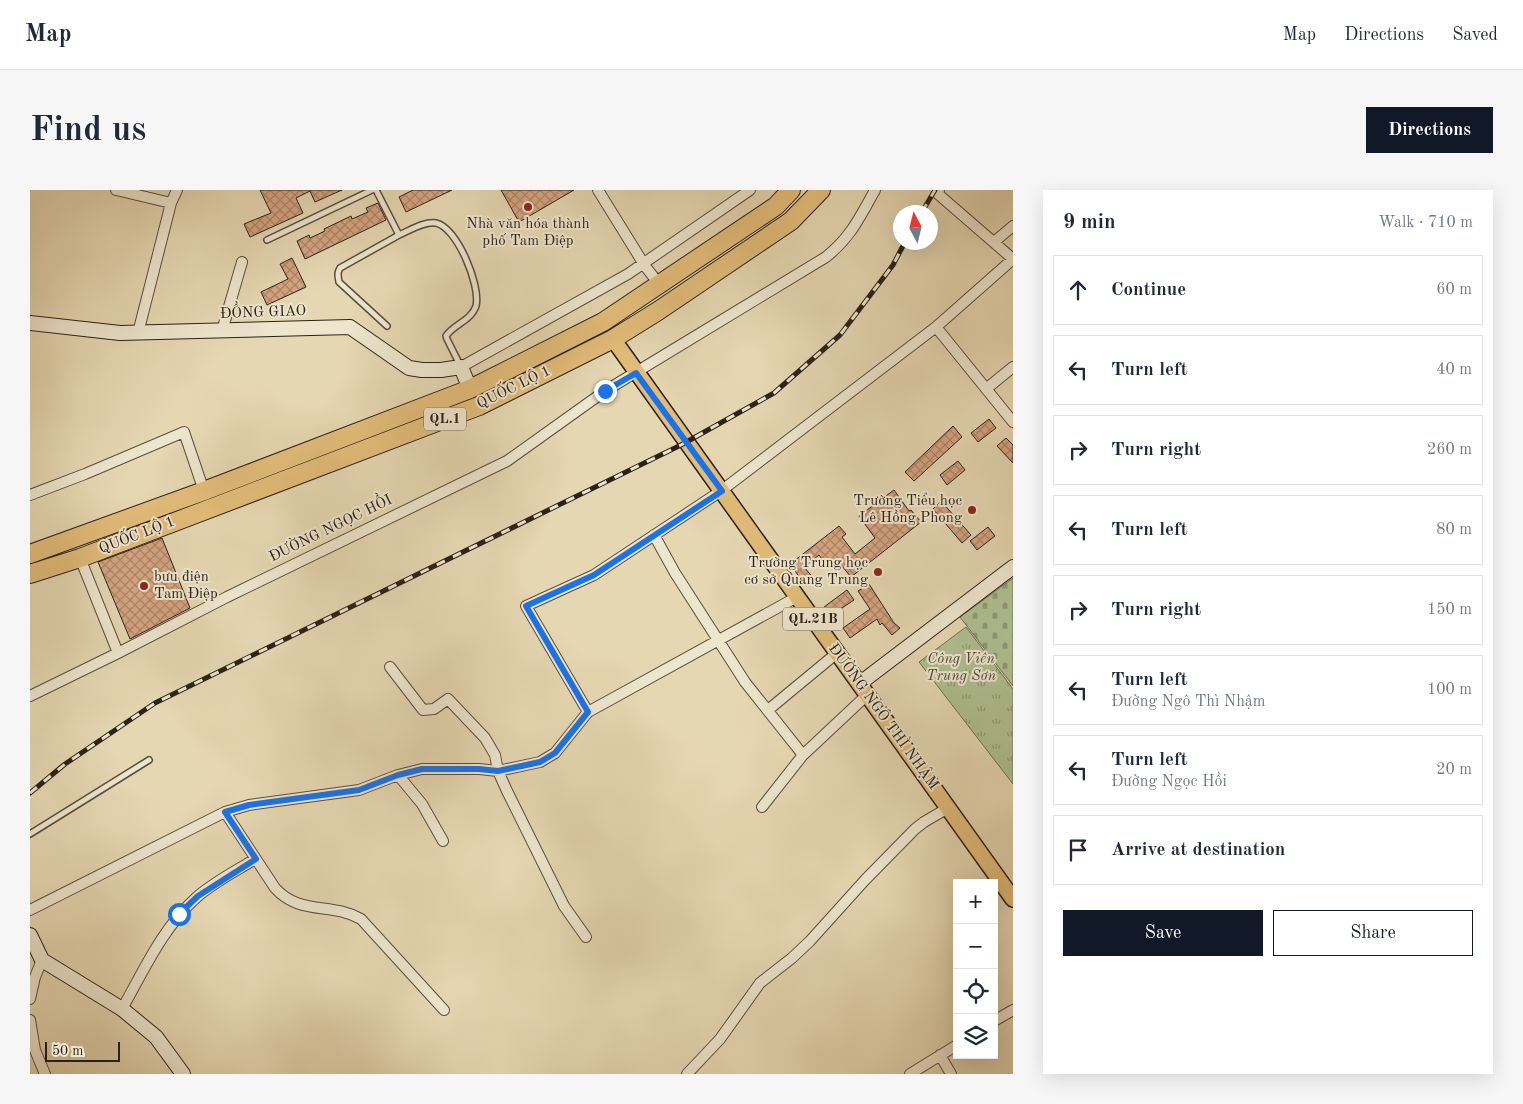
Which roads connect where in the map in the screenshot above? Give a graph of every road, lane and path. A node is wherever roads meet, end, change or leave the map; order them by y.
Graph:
1 (116, 190) edge
2 (177, 190) edge
3 (372, 190) edge
4 (376, 190) edge
5 (598, 190) edge
6 (750, 190) edge
7 (791, 190) edge
8 (821, 190) edge
9 (875, 190) edge
10 (938, 192) edge
11 (171, 203) junction
12 (1013, 226) edge
13 (399, 236) junction
14 (267, 240) dead end
15 (994, 242) junction
16 (1013, 259) edge
17 (242, 262) dead end
18 (644, 264) junction
19 (659, 284) junction
20 (30, 323) edge
21 (601, 323) junction
22 (387, 326) dead end
23 (936, 327) junction
24 (222, 330) junction
25 (138, 333) junction
26 (613, 340) junction
27 (461, 367) junction
28 (1013, 367) edge
29 (636, 373) junction
30 (470, 389) junction
31 (986, 389) junction
32 (1013, 422) edge
33 (204, 491) junction
34 (722, 491) junction
35 (30, 495) edge
36 (654, 536) junction
37 (30, 554) edge
38 (80, 558) junction
39 (1013, 567) edge
40 (30, 574) edge
41 (798, 597) junction
42 (719, 641) junction
43 (118, 653) junction
44 (837, 653) junction
45 (390, 667) dead end
46 (863, 689) junction
47 (30, 696) edge
48 (768, 710) junction
49 (588, 712) junction
50 (803, 755) junction
51 (149, 760) dead end
52 (498, 771) junction
53 (398, 775) junction
54 (762, 807) dead end
55 (948, 808) junction
56 (225, 812) junction
57 (30, 834) edge
58 (443, 841) dead end
59 (256, 859) junction
60 (1013, 899) edge
61 (30, 910) edge
62 (30, 936) edge
63 (586, 937) dead end
64 (42, 960) junction
65 (30, 1000) edge
66 (122, 1009) junction
67 (444, 1010) dead end
68 (1013, 1010) edge
69 (998, 1019) edge
70 (30, 1020) edge
71 (953, 1047) edge
72 (940, 1055) junction
73 (45, 1074) edge
74 (184, 1074) edge
75 (687, 1074) edge
76 (910, 1074) edge
77 (951, 1074) edge

1 - 11 street
2 - 11 street
3 - 14 lane
4 - 13 lane
5 - 18 street
6 - 18 street
7 - 19 highway, QUỐC LỘ 1 / QL.1
8 - 26 highway, QUỐC LỘ 1 / QL.1
9 - 29 street, ĐƯỜNG NGỌC HỒI
10 - 15 street
11 - 25 street
12 - 15 street
13 - 22 lane
13 - 27 lane
15 - 16 street
16 - 23 street
17 - 24 street
18 - 19 street
18 - 27 street
19 - 21 highway, QUỐC LỘ 1 / QL.1
20 - 25 main road, ĐỒNG GIAO
21 - 26 highway
21 - 30 highway, QUỐC LỘ 1 / QL.1
23 - 31 street
23 - 34 street
24 - 25 main road, ĐỒNG GIAO
24 - 27 main road, ĐỒNG GIAO
26 - 29 main road, ĐƯỜNG NGÔ THÌ NHẬM / QL.21B
26 - 38 highway, QUỐC LỘ 1 / QL.1
27 - 30 main road
28 - 31 street
29 - 34 main road, ĐƯỜNG NGÔ THÌ NHẬM / QL.21B
29 - 43 street, ĐƯỜNG NGỌC HỒI
30 - 33 highway, QUỐC LỘ 1 / QL.1
31 - 32 street
33 - 35 street
33 - 37 highway, QUỐC LỘ 1 / QL.1
34 - 36 street
34 - 41 main road, ĐƯỜNG NGÔ THÌ NHẬM / QL.21B
36 - 42 street
36 - 49 street
38 - 40 highway, QUỐC LỘ 1 / QL.1
38 - 43 street
39 - 46 main road
41 - 42 street
41 - 44 main road, ĐƯỜNG NGÔ THÌ NHẬM / QL.21B
42 - 48 street
42 - 49 street
43 - 47 street, ĐƯỜNG NGỌC HỒI
44 - 46 main road, ĐƯỜNG NGÔ THÌ NHẬM / QL.21B
44 - 48 street
45 - 52 street
46 - 50 street
46 - 55 main road, ĐƯỜNG NGÔ THÌ NHẬM / QL.21B
48 - 50 street
49 - 52 street
50 - 54 street
51 - 57 lane
52 - 53 street
52 - 63 street
53 - 56 street
53 - 58 street
55 - 60 main road, ĐƯỜNG NGÔ THÌ NHẬM / QL.21B
55 - 75 street
56 - 59 street
56 - 61 street
59 - 66 street
59 - 67 street
62 - 64 main road
64 - 65 street
64 - 66 main road
66 - 74 main road
68 - 69 street
70 - 73 street
71 - 72 street
72 - 76 street
72 - 77 street

